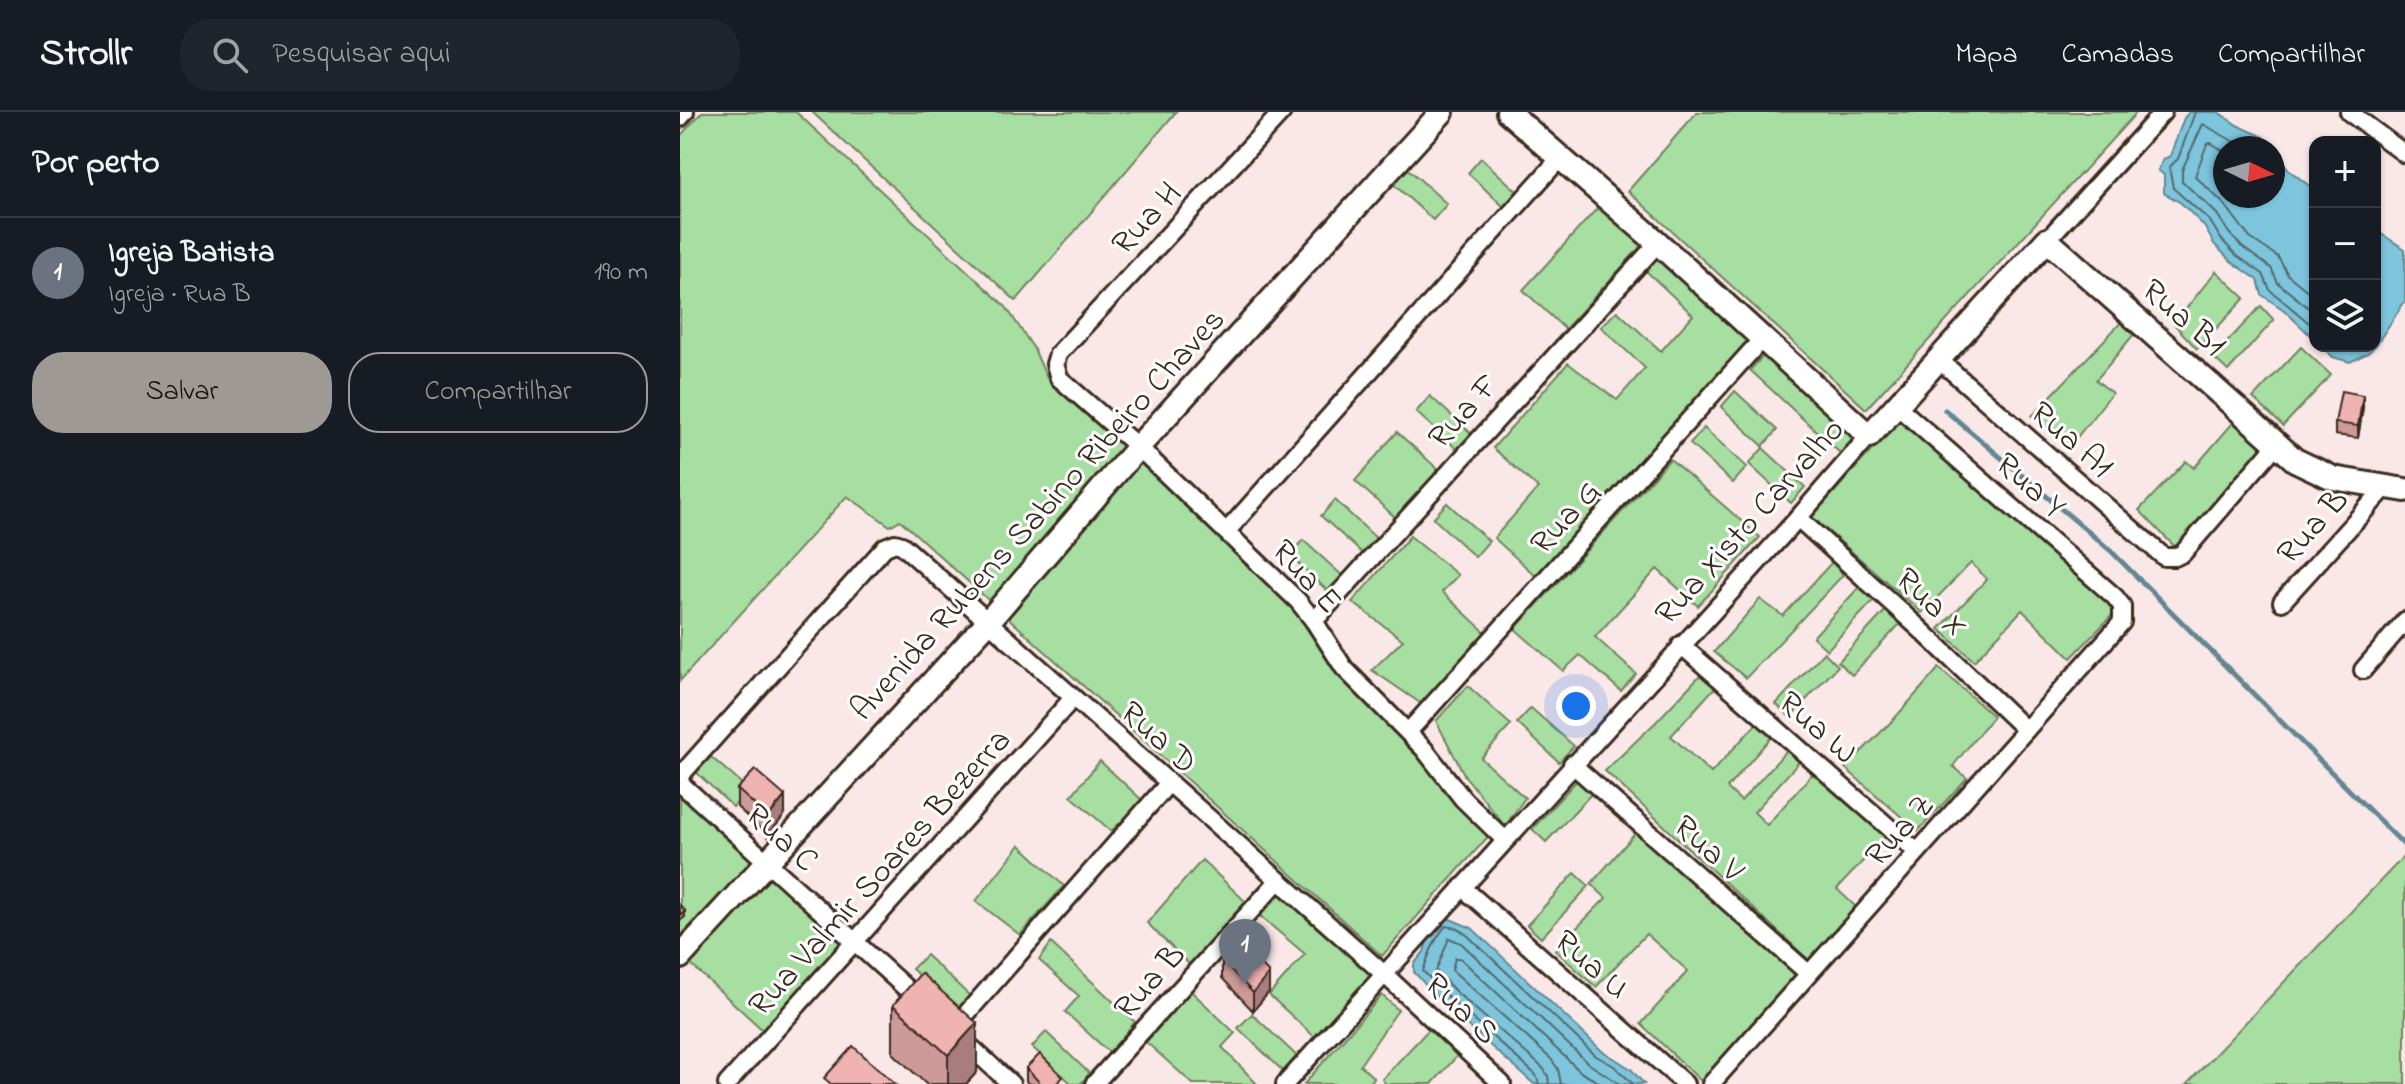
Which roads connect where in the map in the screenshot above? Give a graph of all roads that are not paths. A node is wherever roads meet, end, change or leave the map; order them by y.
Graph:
1 (685, 112) edge
2 (1282, 112) edge
3 (1442, 112) edge
4 (1508, 112) edge
5 (2163, 112) edge
6 (2349, 112) edge
7 (680, 118) edge
8 (2405, 154) edge
9 (1560, 158) junction
10 (2047, 240) junction
11 (1658, 243) junction
12 (1762, 339) junction
13 (1938, 359) junction
14 (1055, 364) joint
15 (1897, 406) junction
16 (1869, 436) junction
17 (2276, 445) junction
18 (1138, 447) junction
19 (2395, 489) edge
20 (1798, 518) junction
21 (1227, 531) junction
22 (2282, 602) dead end
23 (2123, 611) joint
24 (1314, 621) junction
25 (2405, 621) edge
26 (987, 623) junction
27 (1681, 645) junction
28 (2363, 670) dead end
29 (1073, 698) junction
30 (2026, 730) junction
31 (1408, 732) junction
32 (1572, 764) junction
33 (680, 776) edge
34 (680, 783) edge
35 (1168, 784) junction
36 (1504, 839) junction
37 (1917, 852) junction
38 (767, 862) junction
39 (1278, 881) junction
40 (1462, 887) junction
41 (855, 942) junction
42 (680, 957) edge
43 (1808, 973) junction
44 (1384, 974) junction
45 (941, 1020) junction
46 (727, 1084) edge
47 (1011, 1084) edge
48 (1094, 1084) edge
49 (1285, 1084) edge
50 (1502, 1084) edge
51 (1685, 1084) edge
52 (1711, 1084) edge

1 - 7 street
2 - 14 street, Rua H
3 - 18 street, Avenida Rubens Sabino Ribeiro Chaves
4 - 9 street
5 - 10 street, Rua Xisto Carvalho
6 - 8 street
9 - 11 street
9 - 21 street
10 - 13 street, Rua Xisto Carvalho
10 - 17 street, Rua B1
11 - 12 street
11 - 24 street, Rua F
12 - 16 street
12 - 31 street, Rua G
13 - 15 street, Rua Xisto Carvalho
13 - 17 street, Rua A1
14 - 18 street, Rua E
15 - 16 street, Rua Xisto Carvalho
15 - 23 street, Rua Y
16 - 20 street, Rua Xisto Carvalho
17 - 19 street, Rua B1
18 - 21 street, Rua E
18 - 26 street, Avenida Rubens Sabino Ribeiro Chaves
19 - 22 street, Rua B
20 - 27 street, Rua Xisto Carvalho
20 - 30 street, Rua X
21 - 24 street, Rua E
23 - 30 street, Rua Z
24 - 31 street, Rua E
25 - 28 street
26 - 29 street, Rua D
26 - 33 street, Rua D
26 - 38 street, Avenida Rubens Sabino Ribeiro Chaves
27 - 32 street, Rua Xisto Carvalho
27 - 37 street, Rua W
29 - 35 street, Rua D
29 - 41 street, Rua Valmir Soares Bezerra
30 - 37 street, Rua Z
31 - 36 street, Rua E
32 - 36 street, Rua Xisto Carvalho
32 - 43 street, Rua V
34 - 38 street, Rua C
35 - 39 street, Rua D
35 - 45 street
36 - 40 street, Rua Xisto Carvalho
37 - 43 street, Rua Z
38 - 41 street, Rua C
38 - 42 street, Avenida Rubens Sabino Ribeiro Chaves
39 - 44 street, Rua D
39 - 48 street, Rua B
40 - 44 street, Rua Xisto Carvalho
40 - 51 street, Rua U
41 - 45 street, Rua C
41 - 46 street, Rua Valmir Soares Bezerra
43 - 52 street, Rua Z
44 - 49 street, Rua Xisto Carvalho
44 - 50 street, Rua S
45 - 47 street, Rua C

